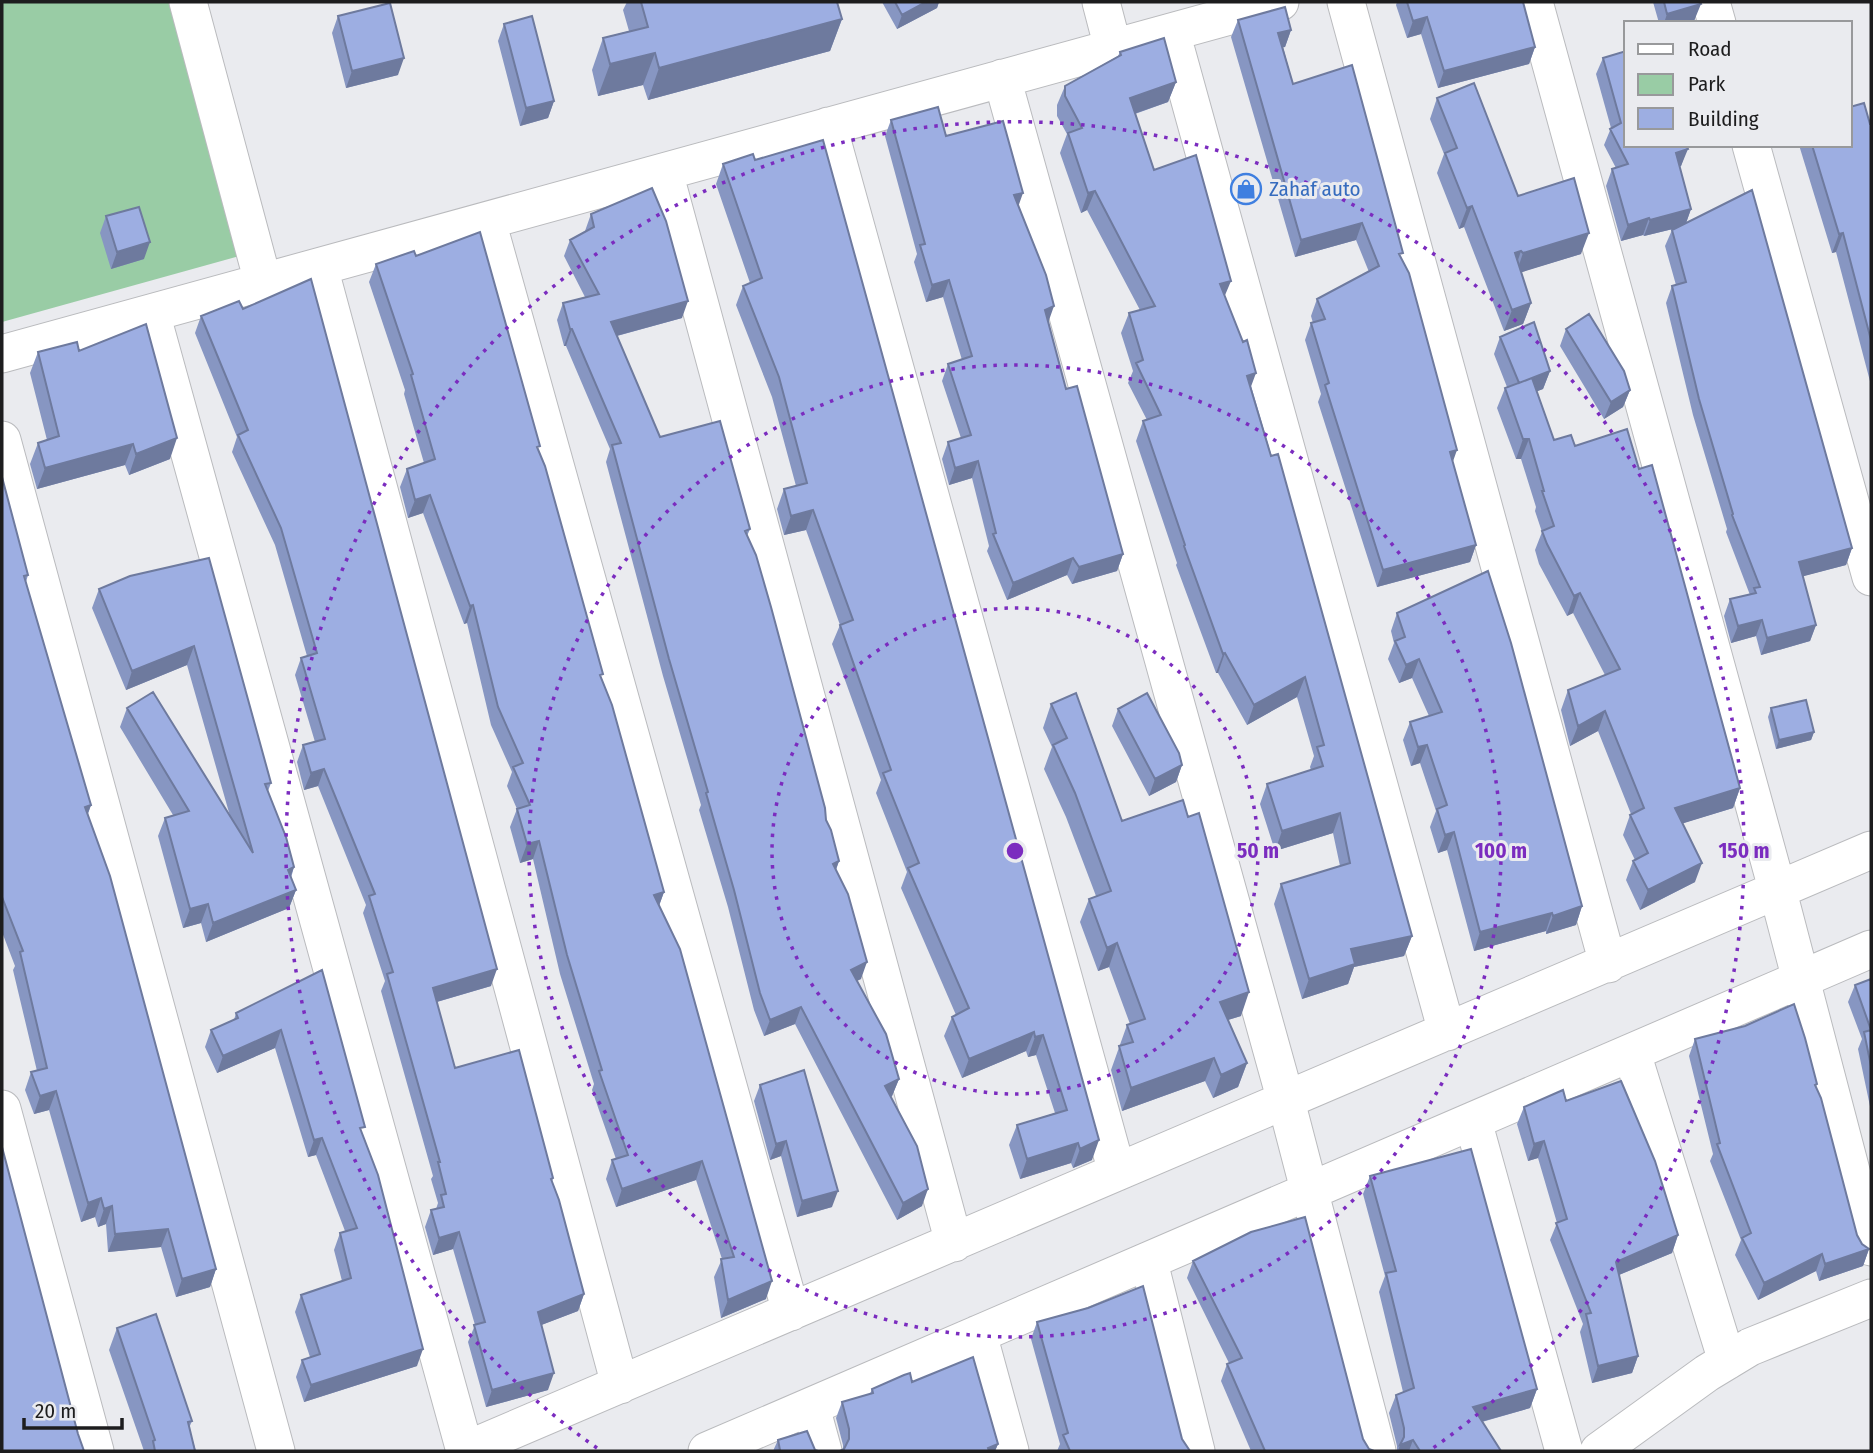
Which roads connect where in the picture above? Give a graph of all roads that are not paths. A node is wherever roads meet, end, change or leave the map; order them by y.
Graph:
1 (188, 2) edge
2 (1101, 2) edge
3 (1280, 2) edge
4 (1346, 2) edge
5 (1534, 2) edge
6 (1711, 2) edge
7 (1716, 21) edge
8 (1171, 32) junction
9 (1113, 48) junction
10 (1002, 78) junction
11 (828, 126) junction
12 (1752, 147) edge
13 (664, 172) junction
14 (487, 221) junction
15 (319, 267) junction
16 (263, 282) junction
17 (151, 313) junction
18 (2, 354) edge
19 (2, 440) edge
20 (1871, 577) edge
21 (1871, 850) edge
22 (1778, 892) junction
23 (1871, 948) edge
24 (1608, 964) junction
25 (1800, 981) junction
26 (1447, 1032) junction
27 (1632, 1053) junction
28 (1286, 1101) junction
29 (2, 1109) edge
30 (1474, 1121) junction
31 (1117, 1172) junction
32 (1310, 1192) junction
33 (954, 1242) junction
34 (1871, 1247) edge
35 (1149, 1262) junction
36 (1871, 1298) edge
37 (791, 1312) junction
38 (978, 1334) junction
39 (1727, 1361) junction
40 (621, 1385) junction
41 (811, 1407) junction
42 (95, 1451) edge
43 (276, 1451) edge
44 (464, 1451) edge
45 (707, 1451) edge
46 (823, 1451) edge
47 (1010, 1451) edge
48 (1196, 1451) edge
49 (1377, 1451) edge
50 (1564, 1451) edge
51 (1599, 1451) edge

1 - 16 street
2 - 9 street
3 - 8 street
4 - 24 street
5 - 22 street
6 - 7 street
8 - 9 street
8 - 26 street
9 - 10 street
10 - 11 street
10 - 28 street
11 - 13 street
11 - 31 street
12 - 20 street
13 - 14 street
13 - 33 street
14 - 15 street
14 - 37 street
15 - 16 street
15 - 40 street
16 - 17 street
17 - 18 street
17 - 44 street
19 - 43 street
21 - 22 street
22 - 24 street
22 - 25 street
23 - 25 street
24 - 26 street
25 - 27 street
25 - 34 street
26 - 28 street
27 - 30 street
27 - 39 street
28 - 31 street
28 - 32 street
29 - 42 street
30 - 32 street
30 - 50 street
31 - 33 street
32 - 35 street
32 - 49 street
33 - 37 street
35 - 38 street
35 - 48 street
36 - 39 street
37 - 40 street
38 - 41 street
38 - 47 street
39 - 51 street
40 - 44 street
41 - 45 street
41 - 46 street

